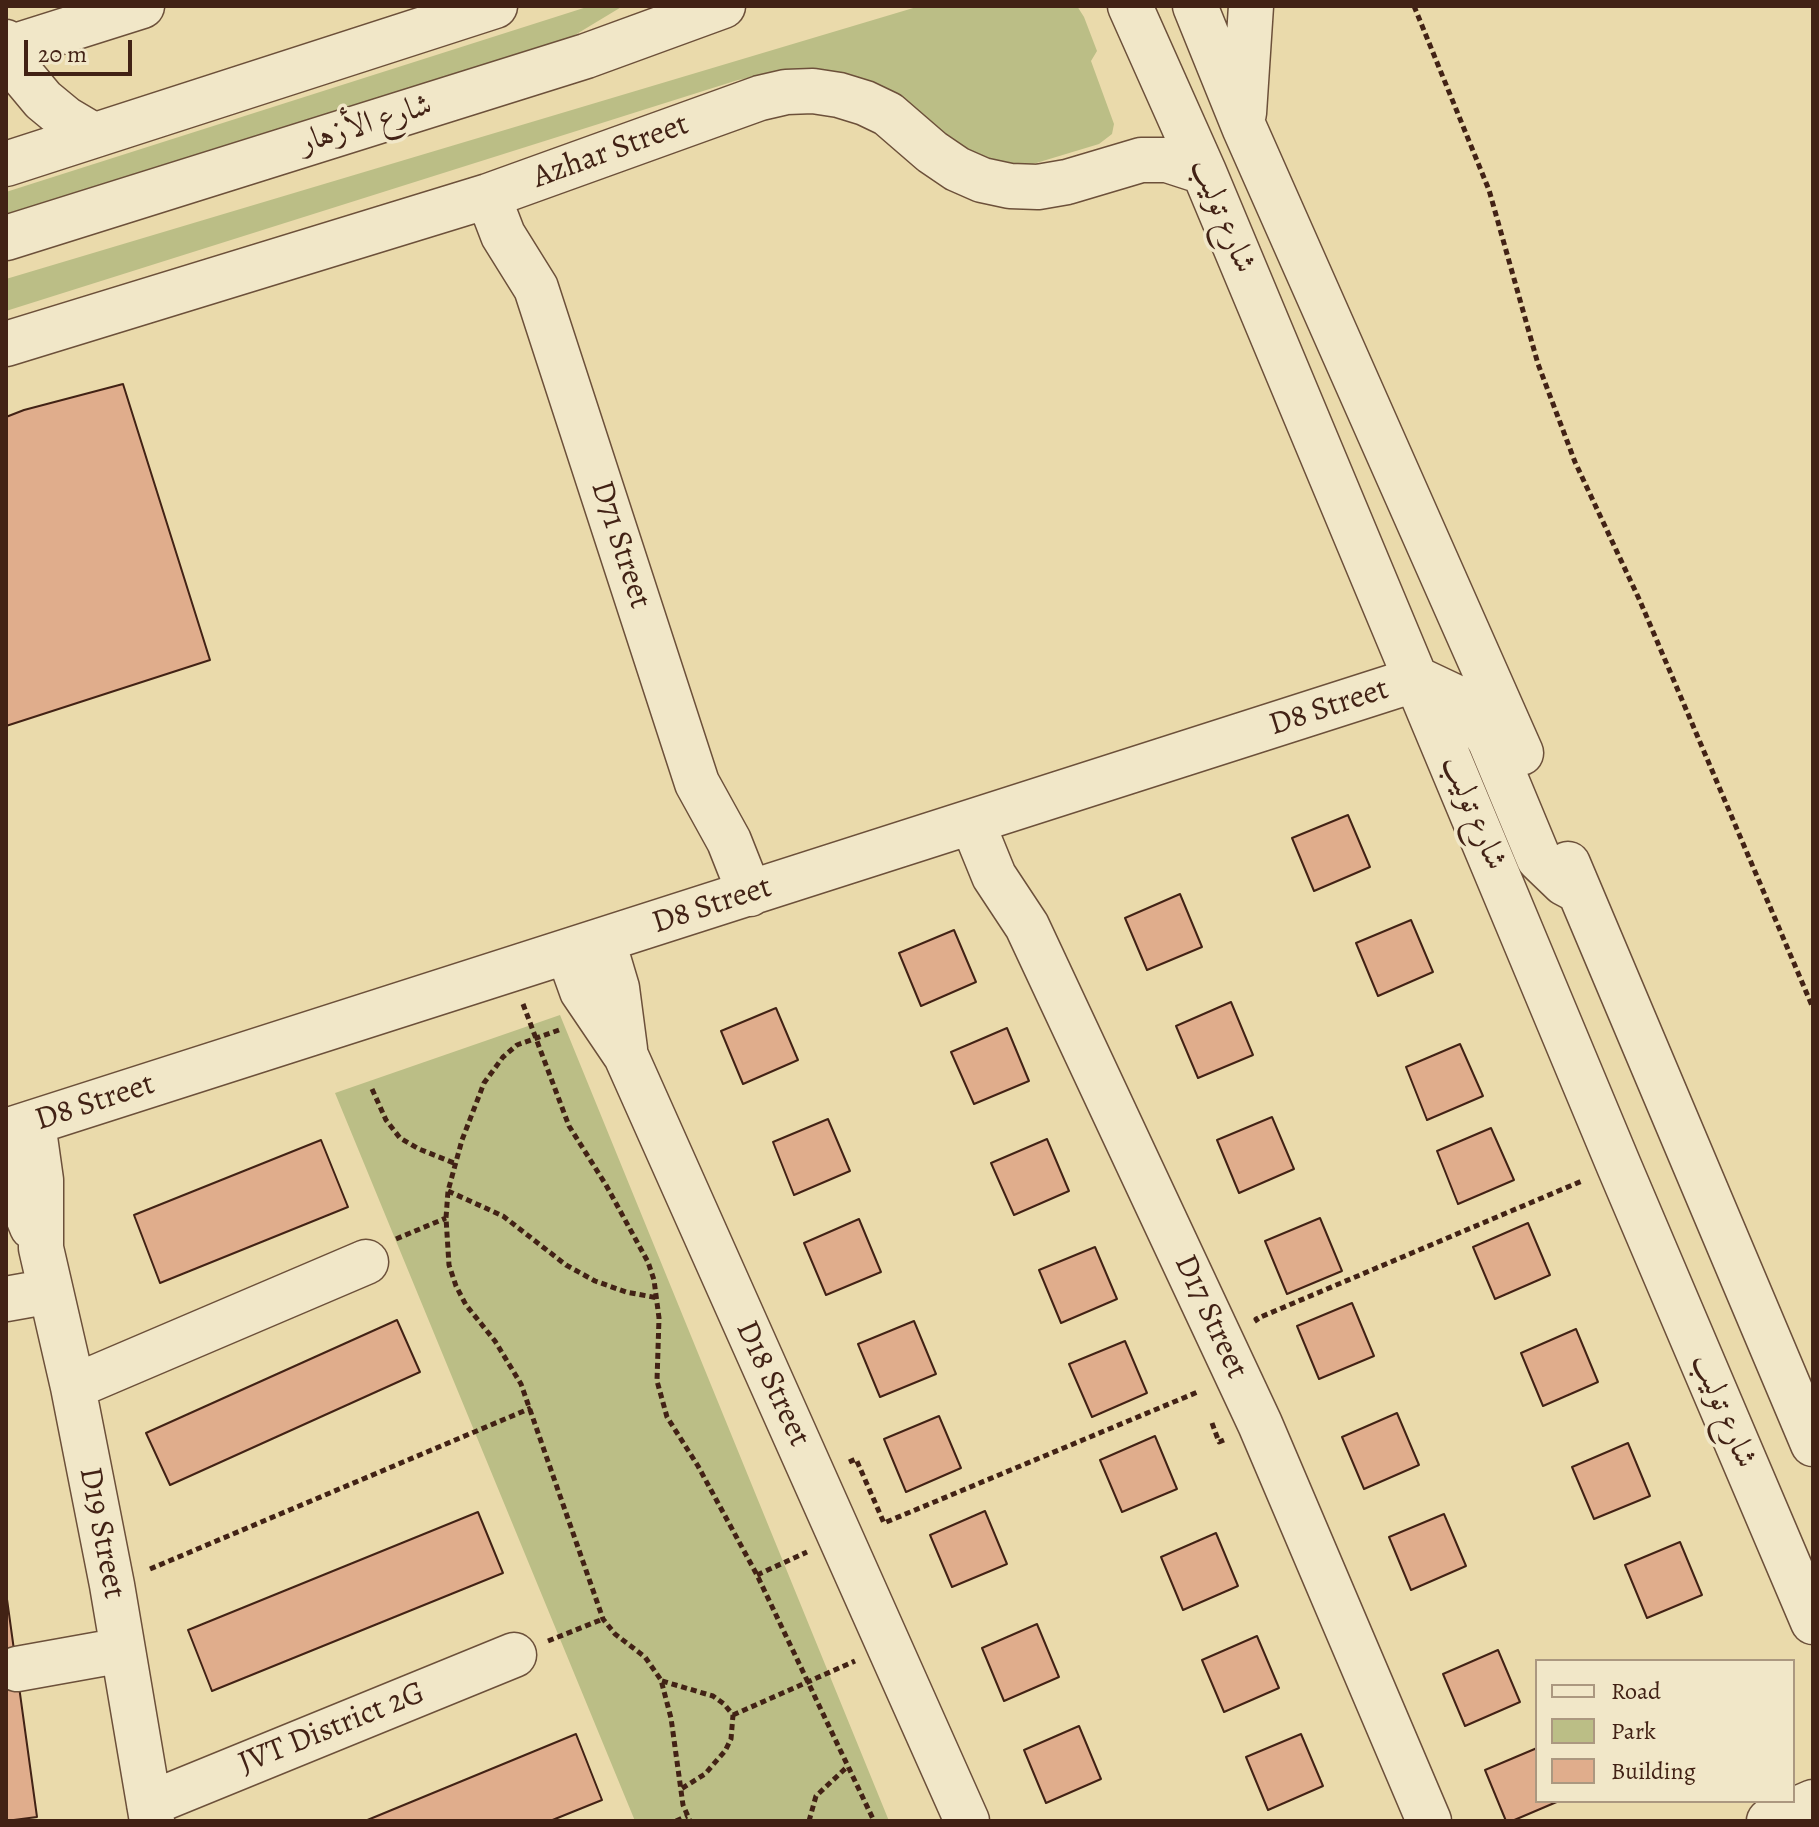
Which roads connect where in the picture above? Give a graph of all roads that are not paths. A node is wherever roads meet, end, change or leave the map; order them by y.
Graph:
1 (142, 6) edge
2 (495, 6) edge
3 (723, 6) edge
4 (1130, 6) edge
5 (1195, 6) edge
6 (1251, 6) edge
7 (7, 47) edge
8 (1244, 127) junction
9 (93, 135) junction
10 (6, 164) edge
11 (1204, 172) junction
12 (504, 190) junction
13 (6, 238) edge
14 (6, 344) edge
15 (1417, 679) junction
16 (986, 817) junction
17 (1579, 891) junction
18 (734, 899) junction
19 (585, 946) junction
20 (19, 1127) edge
21 (6, 1163) edge
22 (41, 1248) junction
23 (366, 1262) road end
24 (51, 1291) junction
25 (6, 1299) edge
26 (73, 1387) junction
27 (1813, 1444) edge
28 (1813, 1622) edge
29 (123, 1650) junction
30 (514, 1655) road end
31 (17, 1669) dead end
32 (1813, 1802) edge
33 (151, 1812) edge
34 (967, 1821) edge
35 (1429, 1821) edge
36 (1769, 1821) edge

1 - 7 street
2 - 9 street
3 - 13 street, شارع الأزهار
4 - 11 street, شارع توليب
5 - 8 street, شارع توليب
6 - 8 street
7 - 9 street
8 - 17 street, شارع توليب
9 - 10 street
11 - 12 street, Azhar Street
11 - 15 street, شارع توليب
12 - 14 street, Azhar Street
12 - 18 street, D71 Street
15 - 16 street, D8 Street
15 - 17 street
15 - 28 street, شارع توليب
16 - 18 street, D8 Street
16 - 35 street, D17 Street
17 - 27 street, شارع توليب
18 - 19 street, D8 Street
19 - 20 street, D8 Street
19 - 34 street, D18 Street
20 - 22 street, D19 Street
21 - 22 street, D19 Street
22 - 24 street, D19 Street
23 - 26 street
24 - 25 street
24 - 26 street, D19 Street
26 - 29 street, D19 Street
29 - 31 street
29 - 33 street, D19 Street
30 - 33 street, JVT District 2G
32 - 36 street

